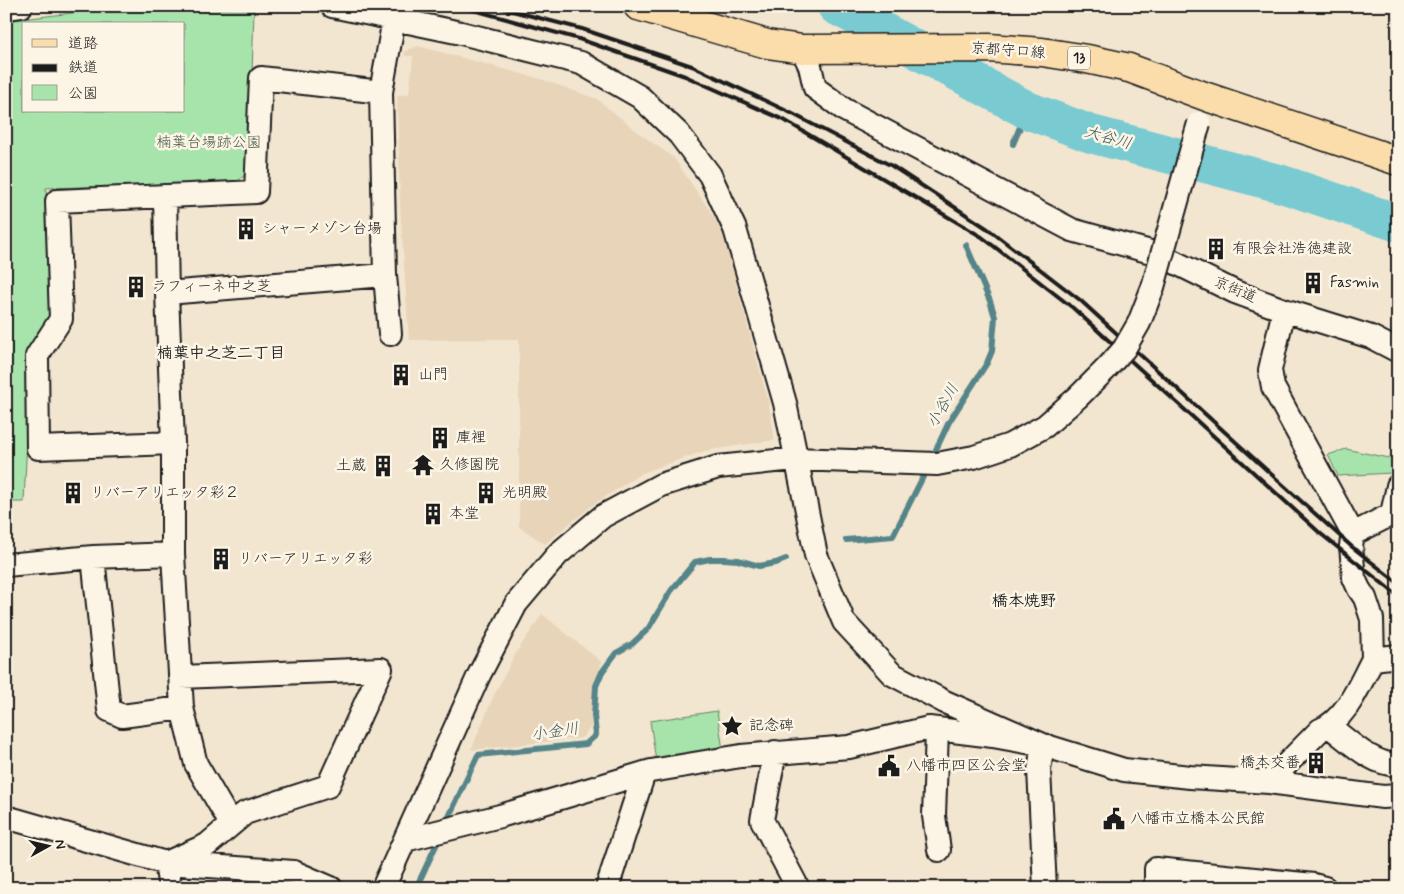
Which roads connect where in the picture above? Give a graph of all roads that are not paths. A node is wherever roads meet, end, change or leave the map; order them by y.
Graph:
1 (21, 6) edge
2 (332, 6) edge
3 (638, 6) edge
4 (6, 8) edge
5 (394, 19) junction
6 (802, 49) junction
7 (381, 92) junction
8 (1207, 97) junction
9 (1398, 161) edge
10 (165, 196) junction
11 (385, 275) junction
12 (167, 293) junction
13 (1284, 310) junction
14 (390, 334) dead end
15 (1398, 351) edge
16 (173, 443) junction
17 (795, 459) junction
18 (1398, 486) edge
19 (1353, 534) junction
20 (173, 554) junction
21 (93, 557) junction
22 (6, 565) edge
23 (1398, 656) edge
24 (1373, 659) junction
25 (180, 677) junction
26 (182, 708) junction
27 (1330, 726) junction
28 (937, 730) junction
29 (1043, 745) junction
30 (775, 752) junction
31 (1398, 765) edge
32 (644, 773) junction
33 (1269, 782) junction
34 (1398, 796) edge
35 (6, 817) edge
36 (231, 824) junction
37 (405, 840) junction
38 (939, 850) dead end
39 (166, 863) junction
40 (170, 888) edge
41 (331, 888) edge
42 (382, 888) edge
43 (607, 888) edge
44 (798, 888) edge
45 (1045, 888) edge
46 (1156, 888) edge
47 (1325, 888) edge

1 - 4 street
2 - 5 street
3 - 6 main road, 京都守口線 / 13
5 - 7 street
5 - 17 street
6 - 8 main road, 京都守口線 / 13
6 - 13 street, 京街道
7 - 10 street
7 - 11 street
8 - 9 main road, 京都守口線 / 13
8 - 17 street, bridge
10 - 12 street
10 - 16 street
11 - 12 street
11 - 14 street
12 - 16 street
13 - 15 street, 京街道
13 - 19 street
16 - 20 street
17 - 29 street
17 - 37 street
18 - 19 street
19 - 24 street
20 - 21 street
20 - 25 street
21 - 22 street
21 - 26 street
23 - 24 street
24 - 27 street
25 - 26 street
25 - 36 street
26 - 36 street
27 - 31 street
27 - 33 street
28 - 29 street
28 - 30 street
28 - 38 street
29 - 33 street
29 - 45 street
30 - 32 street
30 - 44 street
32 - 37 street
32 - 43 street
33 - 34 street
35 - 39 street
36 - 39 street
37 - 42 street
39 - 40 street
39 - 41 street
46 - 47 street

